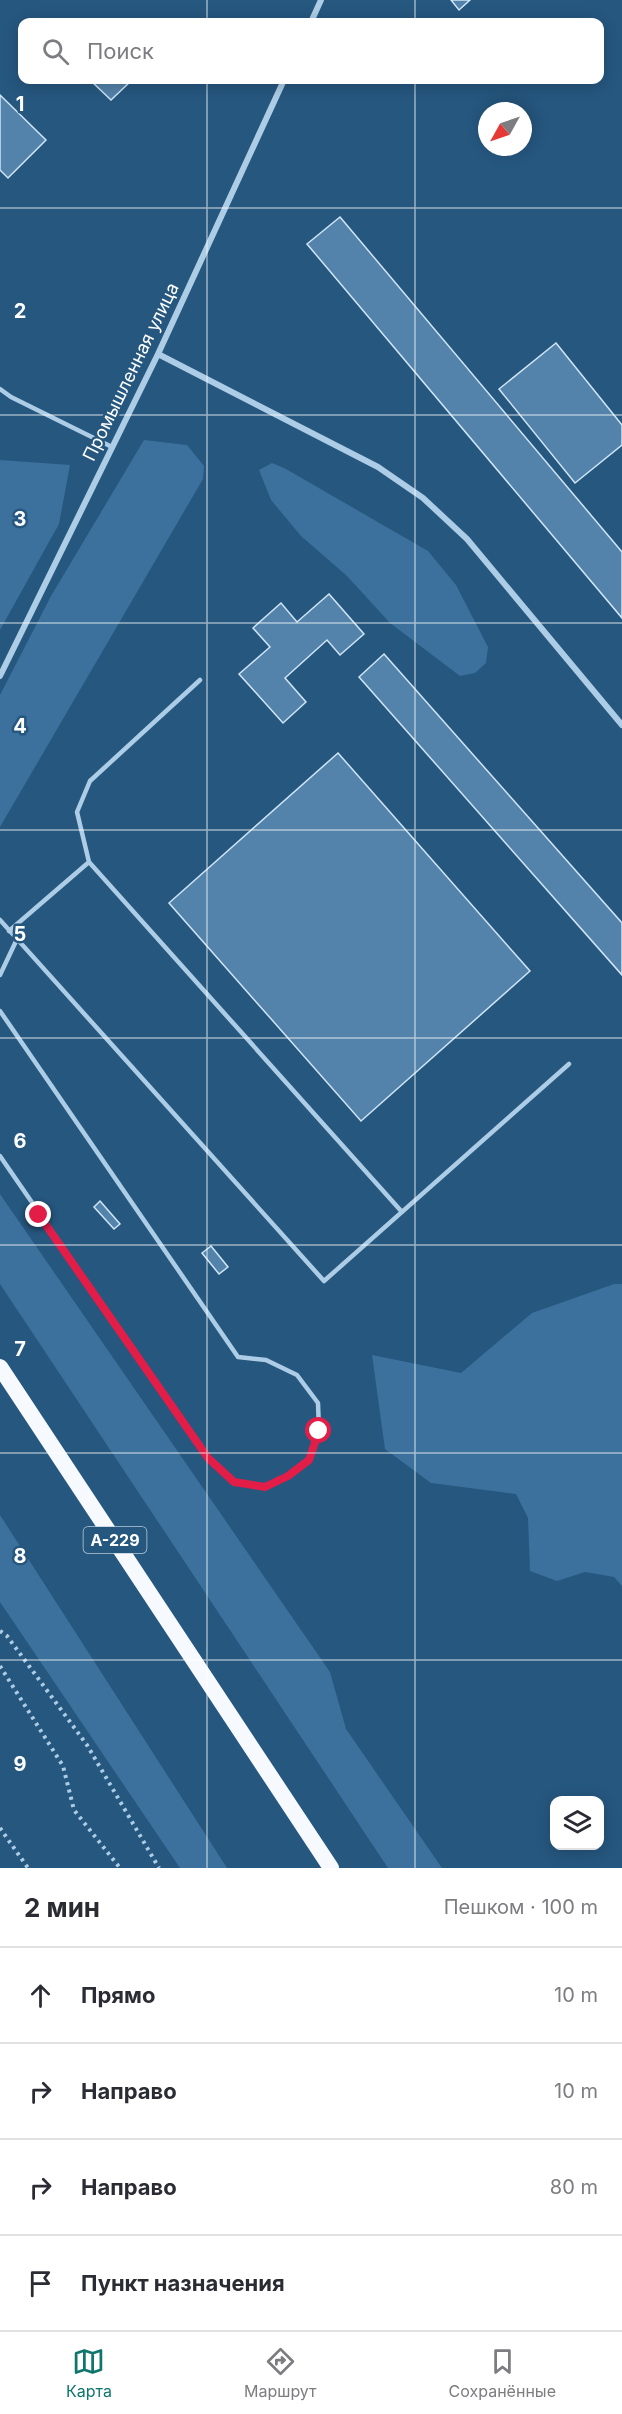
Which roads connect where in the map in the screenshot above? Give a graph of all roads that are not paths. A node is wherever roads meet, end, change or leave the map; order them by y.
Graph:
1 (321, 0) edge
2 (313, 18) edge
3 (282, 84) edge
4 (158, 354) junction
5 (0, 389) edge
6 (112, 447) junction
7 (0, 676) edge
8 (200, 680) dead end
9 (622, 725) edge
10 (89, 862) junction
11 (0, 920) edge
12 (9, 931) junction
13 (17, 939) junction
14 (0, 975) edge
15 (0, 1011) edge
16 (569, 1064) dead end
17 (0, 1156) edge
18 (402, 1212) junction
19 (0, 1367) edge
20 (331, 1868) edge

1 - 2 street
3 - 4 street, Промышленная улица
4 - 6 street, Промышленная улица
4 - 9 street
5 - 6 lane
6 - 7 street, Промышленная улица
8 - 10 lane
10 - 12 lane
10 - 18 lane
11 - 12 lane
12 - 13 lane
13 - 14 lane
13 - 18 lane
15 - 17 lane
16 - 18 lane
19 - 20 highway, А-229

